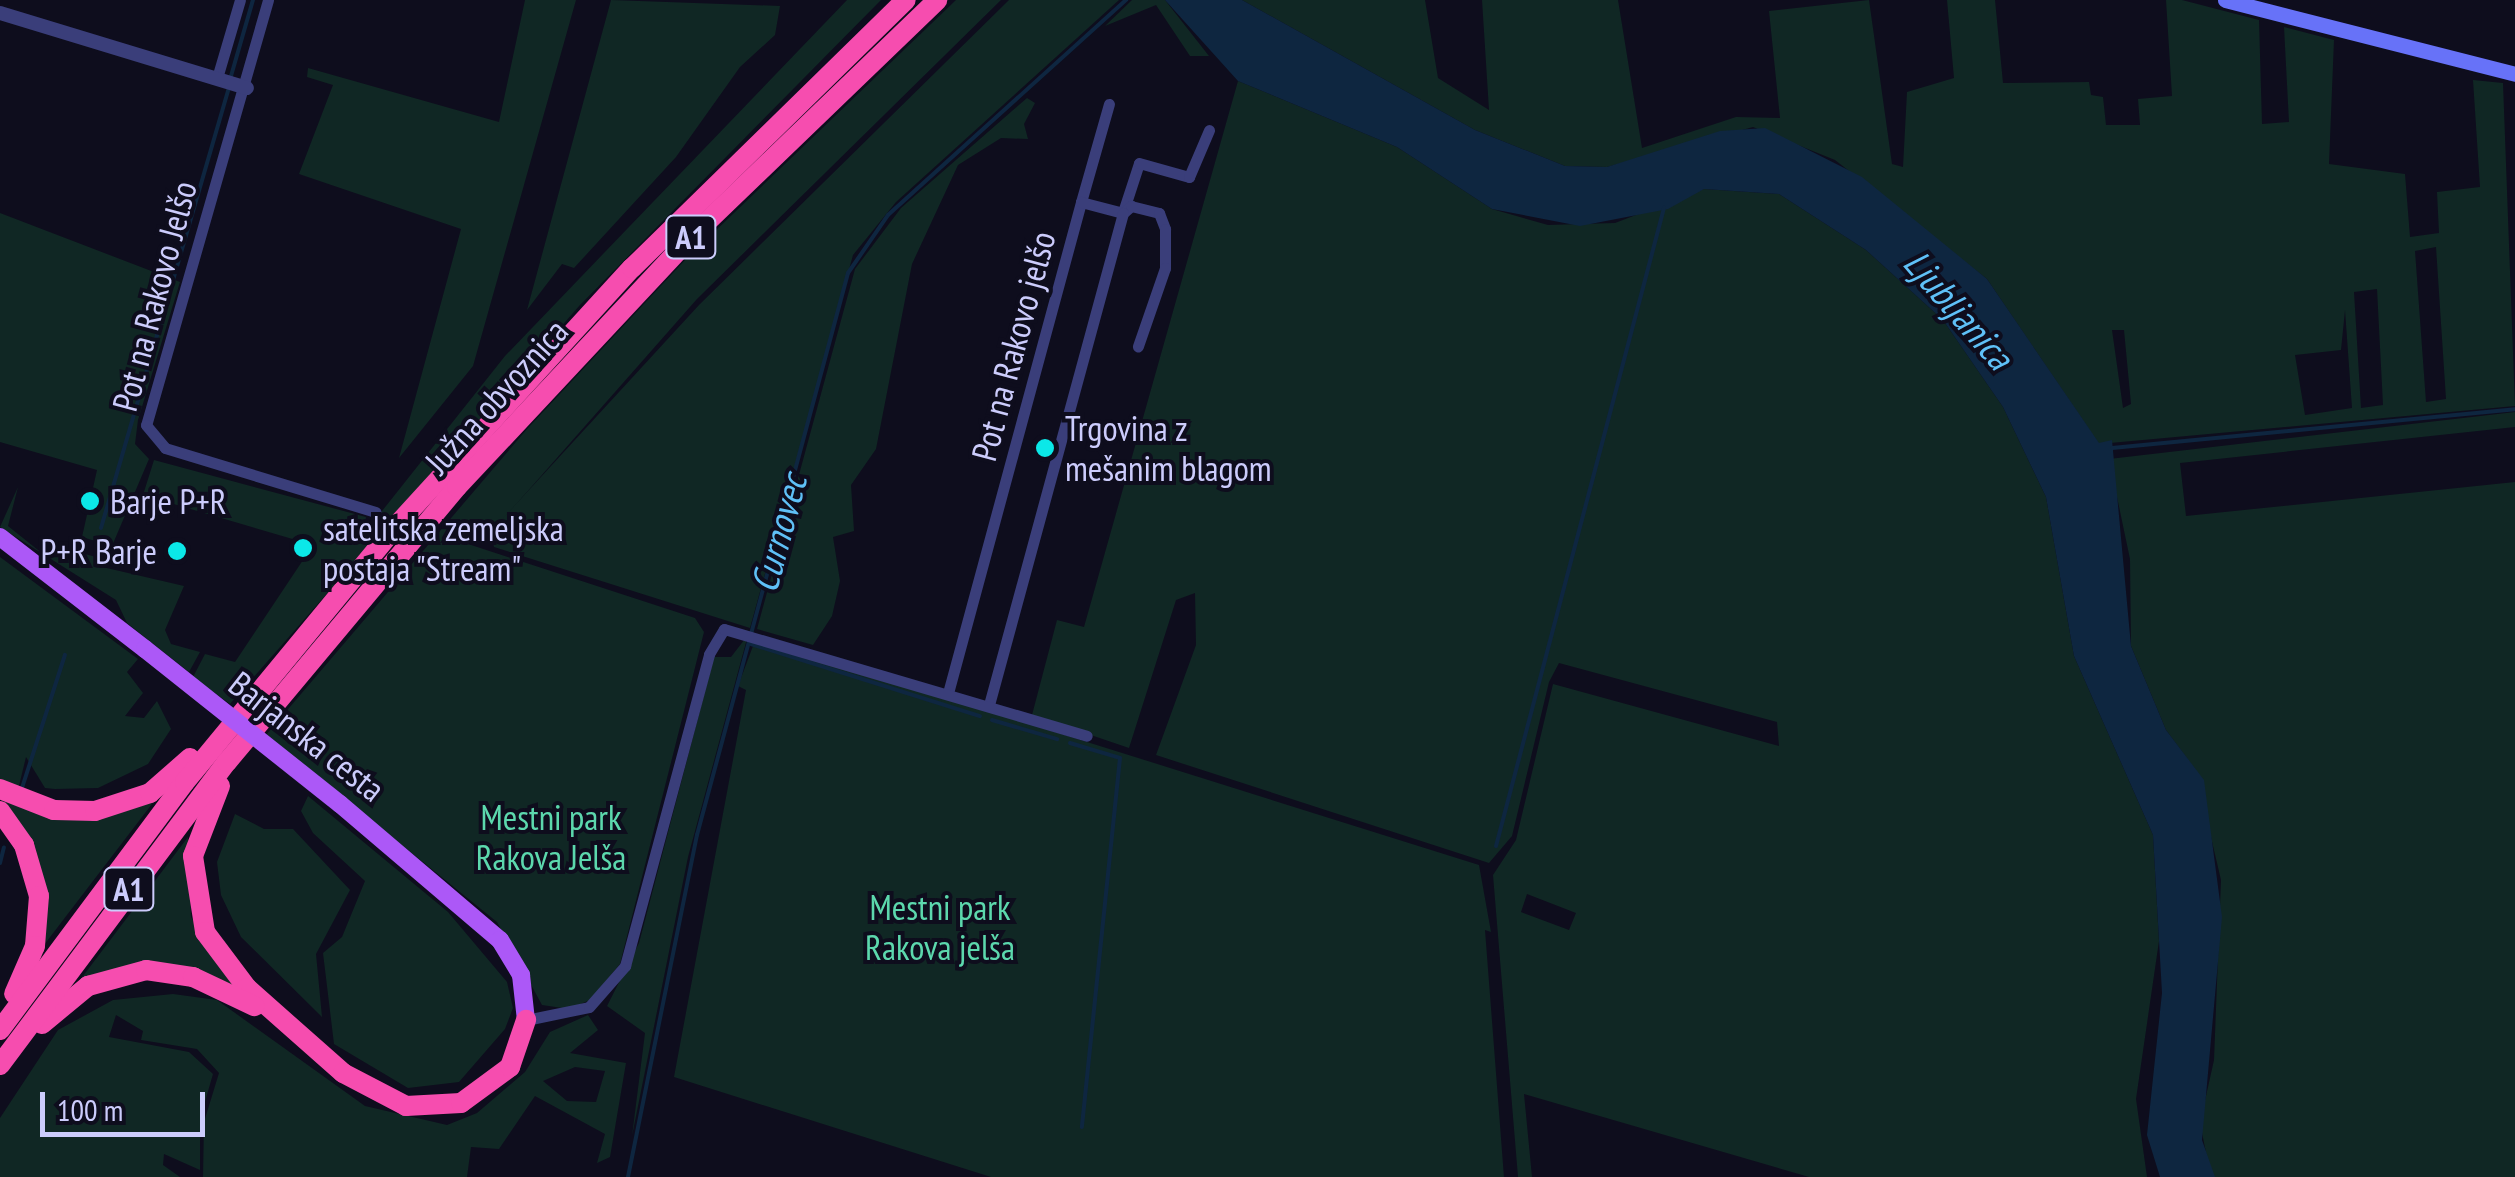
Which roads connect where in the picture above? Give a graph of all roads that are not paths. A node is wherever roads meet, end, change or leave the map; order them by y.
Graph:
1 (240, 0) edge
2 (268, 0) edge
3 (906, 0) edge
4 (937, 0) edge
5 (2225, 0) edge
6 (0, 14) edge
7 (2515, 74) edge
8 (230, 83) junction
9 (1109, 104) dead end
10 (1210, 130) dead end
11 (1080, 202) junction
12 (1123, 213) junction
13 (1138, 346) dead end
14 (375, 512) dead end
15 (0, 536) edge
16 (948, 692) junction
17 (989, 706) junction
18 (240, 713) junction
19 (263, 716) junction
20 (1087, 736) dead end
21 (0, 789) edge
22 (0, 811) edge
23 (0, 1014) edge
24 (526, 1020) junction
25 (283, 1024) junction
26 (0, 1030) edge
27 (0, 1067) edge

1 - 8 street, Pot na Rakovo Jelšo
2 - 8 street
3 - 18 highway, Južna obvoznica / A1
4 - 19 highway, Južna obvoznica / A1
5 - 7 main road
6 - 8 street
8 - 14 street, Pot na Rakovo Jelšo
9 - 11 street
10 - 12 street
11 - 12 street, Pot na Rakovo jelšo
11 - 16 street, Pot na Rakovo jelšo
12 - 13 street
12 - 17 street, Pot na Rakovo jelšo
15 - 24 main road, Barjanska cesta, bridge
16 - 17 street
16 - 24 street
17 - 20 street
18 - 21 highway
18 - 26 highway, Južna obvoznica / A1
19 - 25 highway
19 - 27 highway, Južna obvoznica / A1
22 - 23 highway
24 - 25 highway
25 - 27 highway

